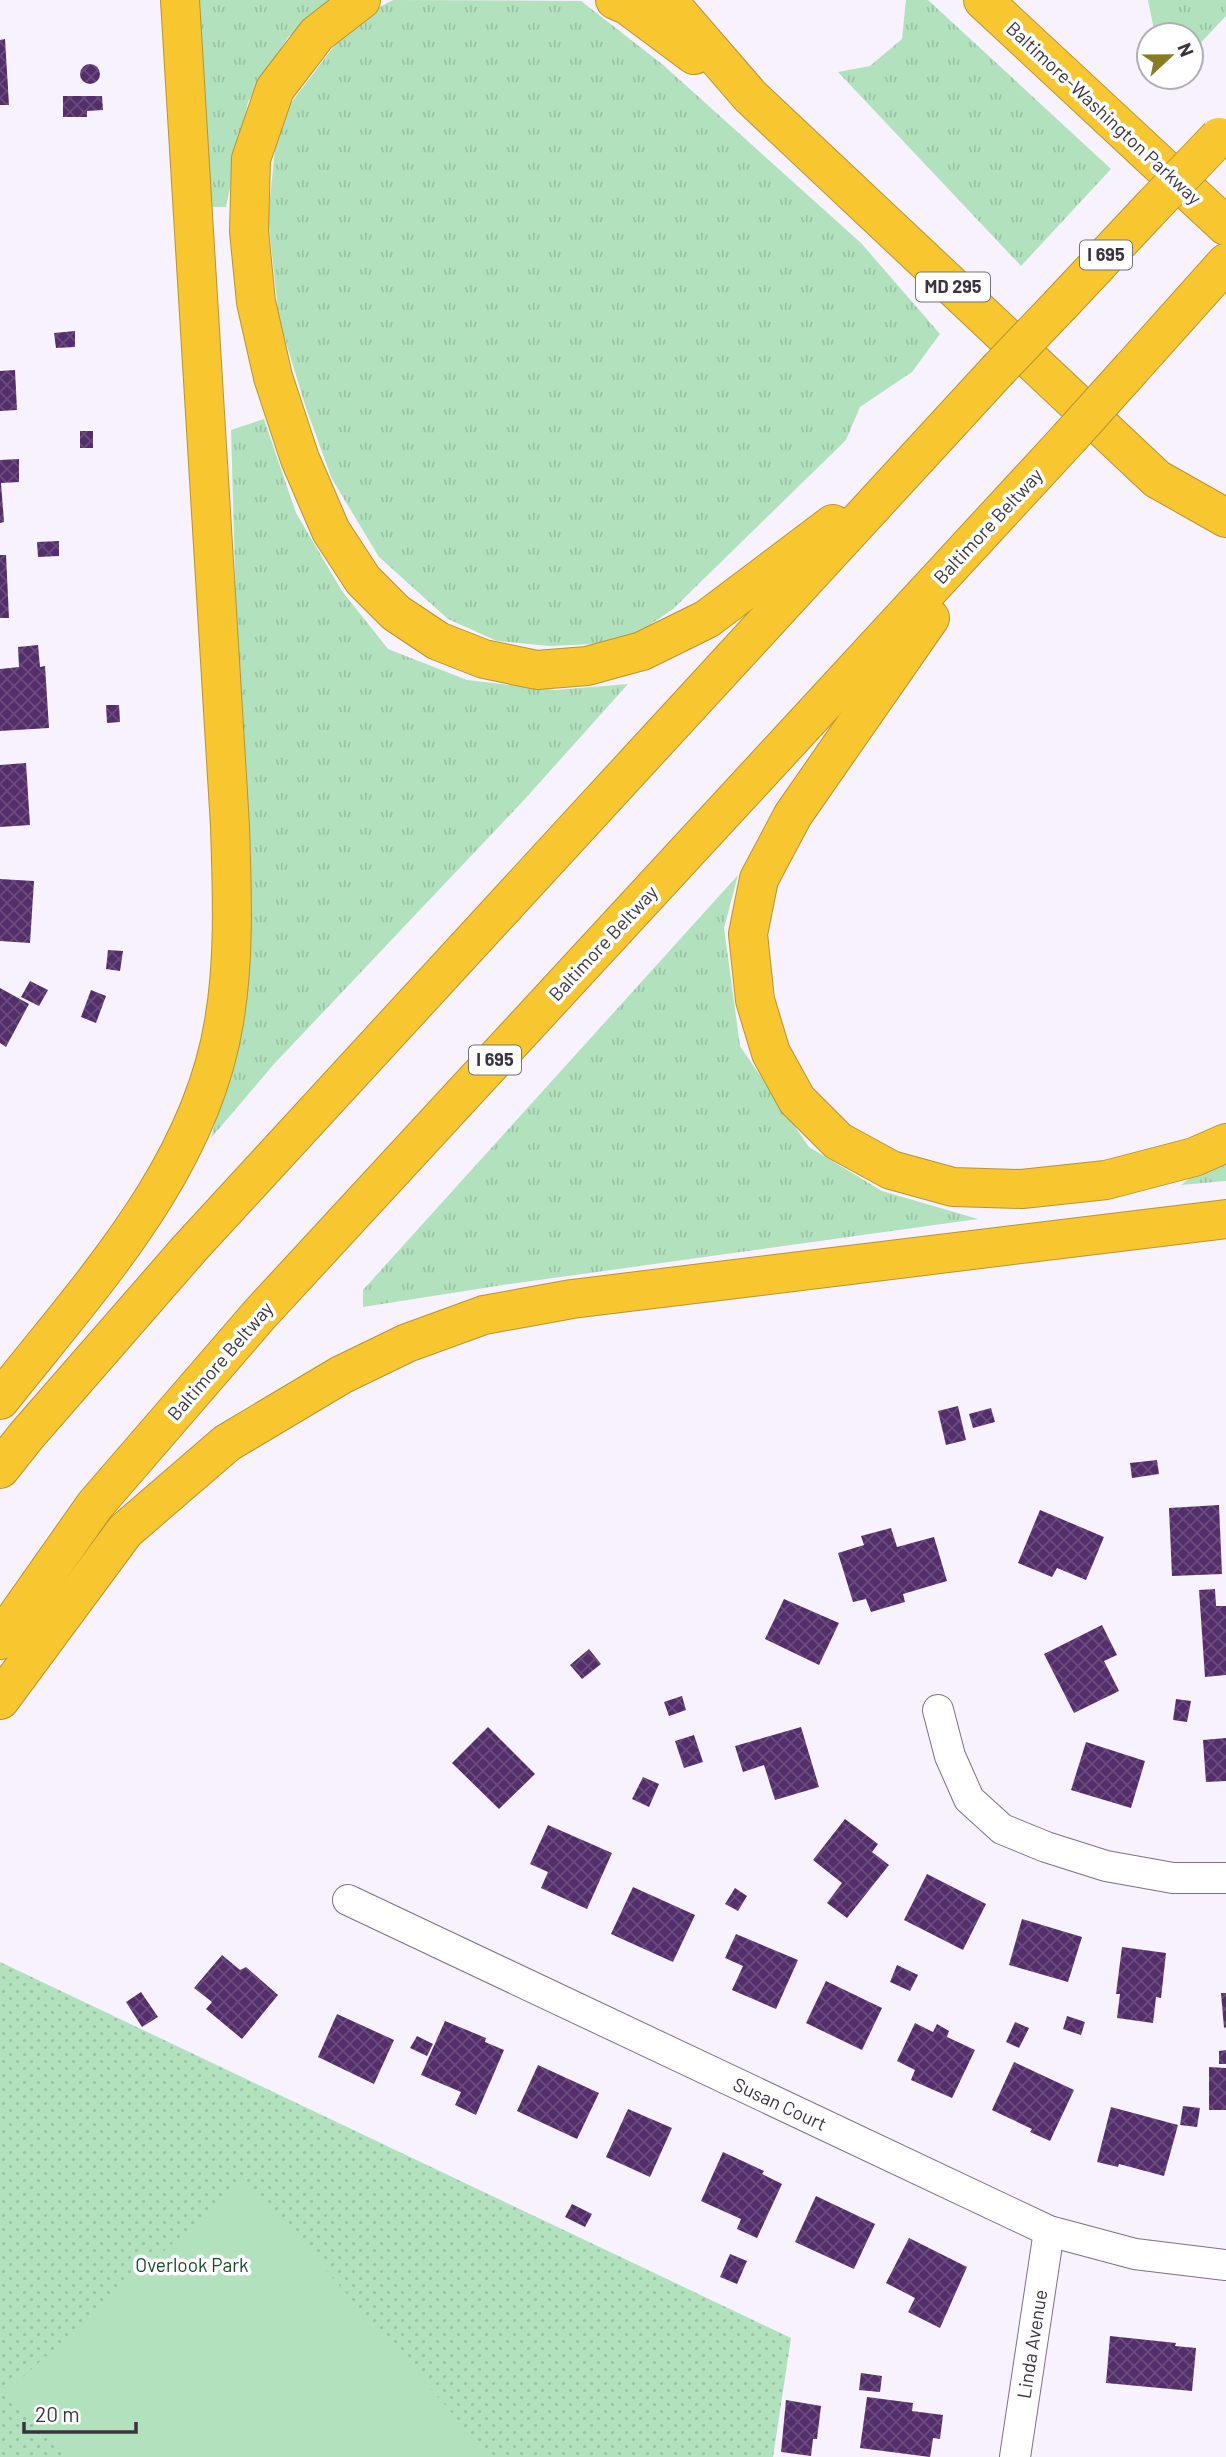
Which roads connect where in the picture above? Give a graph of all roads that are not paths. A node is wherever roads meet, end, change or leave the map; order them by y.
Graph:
1 (180, 0) edge
2 (361, 0) edge
3 (615, 0) edge
4 (667, 0) edge
5 (983, 0) edge
6 (1021, 0) edge
7 (750, 96) junction
8 (1223, 133) edge
9 (1150, 156) junction
10 (1226, 226) edge
11 (1226, 263) edge
12 (911, 466) junction
13 (1157, 479) junction
14 (1012, 500) junction
15 (1226, 518) edge
16 (1226, 548) edge
17 (1226, 1143) edge
18 (1226, 1219) edge
19 (0, 1400) edge
20 (0, 1469) edge
21 (0, 1640) edge
22 (0, 1700) edge
23 (938, 1710) dead end
24 (1226, 1878) edge
25 (348, 1900) dead end
26 (1049, 2231) junction
27 (1226, 2265) edge
28 (1015, 2457) edge

1 - 19 highway
2 - 12 highway
3 - 7 highway
4 - 7 highway, MD 295
5 - 9 highway, Baltimore-Washington Parkway
6 - 9 highway
7 - 13 highway, MD 295
8 - 12 highway, I 695, bridge
9 - 10 highway, Baltimore-Washington Parkway
11 - 14 highway, Baltimore Beltway / I 695, bridge
12 - 20 highway, I 695
13 - 15 highway, MD 295
13 - 16 highway
14 - 17 highway
14 - 21 highway, Baltimore Beltway / I 695
18 - 22 highway
23 - 24 street
25 - 26 street, Susan Court
26 - 27 street, Susan Court
26 - 28 street, Linda Avenue

